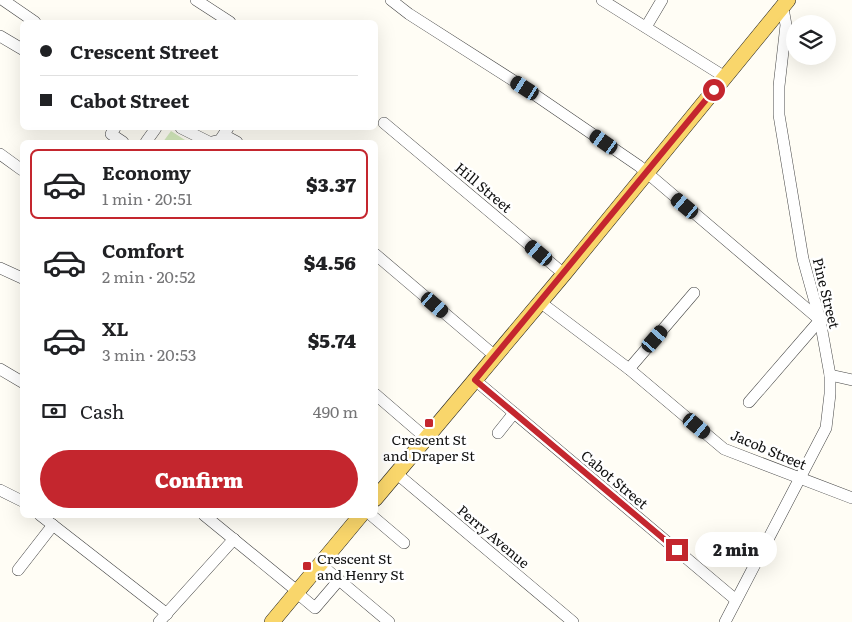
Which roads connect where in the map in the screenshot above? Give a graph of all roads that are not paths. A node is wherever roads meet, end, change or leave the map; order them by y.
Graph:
1 (3, 0) edge
2 (196, 0) edge
3 (391, 0) edge
4 (602, 0) edge
5 (662, 0) edge
6 (785, 4) edge
7 (33, 20) edge
8 (223, 20) edge
9 (646, 28) junction
10 (0, 36) edge
11 (20, 49) edge
12 (725, 77) junction
13 (384, 123) dead end
14 (114, 130) edge
15 (185, 130) edge
16 (120, 140) edge
17 (207, 140) edge
18 (0, 154) edge
19 (20, 169) edge
20 (646, 172) junction
21 (378, 257) edge
22 (0, 268) edge
23 (564, 274) junction
24 (20, 277) edge
25 (694, 293) dead end
26 (540, 302) junction
27 (820, 320) junction
28 (495, 356) junction
29 (0, 368) edge
30 (629, 369) junction
31 (830, 375) junction
32 (475, 380) junction
33 (852, 380) edge
34 (20, 381) edge
35 (378, 397) edge
36 (749, 402) dead end
37 (514, 413) junction
38 (498, 433) dead end
39 (426, 438) junction
40 (396, 474) junction
41 (800, 479) junction
42 (0, 490) edge
43 (378, 495) edge
44 (852, 498) edge
45 (20, 501) edge
46 (44, 518) edge
47 (208, 518) edge
48 (360, 518) edge
49 (367, 518) edge
50 (53, 525) junction
51 (234, 539) junction
52 (404, 543) dead end
53 (320, 564) junction
54 (18, 570) dead end
55 (339, 580) junction
56 (297, 592) junction
57 (736, 600) junction
58 (163, 618) edge
59 (272, 622) edge
60 (389, 622) edge
61 (573, 622) edge
62 (725, 622) edge

1 - 7 street
2 - 8 street
3 - 20 street
4 - 9 street
5 - 9 street
6 - 12 main road
6 - 27 street, Pine Street
9 - 12 street
10 - 11 street
12 - 20 main road
13 - 23 street, Hill Street
14 - 16 street
15 - 17 street
18 - 19 street
20 - 23 main road
20 - 27 street
21 - 28 street
22 - 24 street
23 - 26 main road
25 - 30 street
26 - 28 main road
26 - 30 street, Jacob Street
27 - 31 street, Pine Street
27 - 36 street
28 - 32 main road
29 - 34 street
30 - 41 street, Jacob Street
31 - 33 street
31 - 41 street, Pine Street
32 - 37 street, Cabot Street
32 - 39 main road
35 - 39 street
37 - 38 street
37 - 57 street, Cabot Street
39 - 40 main road
40 - 43 main road
40 - 61 street, Perry Avenue
41 - 44 street, Jacob Street
41 - 57 street, Pine Street
42 - 45 street
46 - 50 street
47 - 51 street
48 - 53 main road
49 - 52 street
50 - 54 street
50 - 58 street
51 - 56 street
51 - 58 street
53 - 55 street
53 - 56 main road
55 - 56 street
55 - 60 street
56 - 59 main road
57 - 62 street, Pine Street

